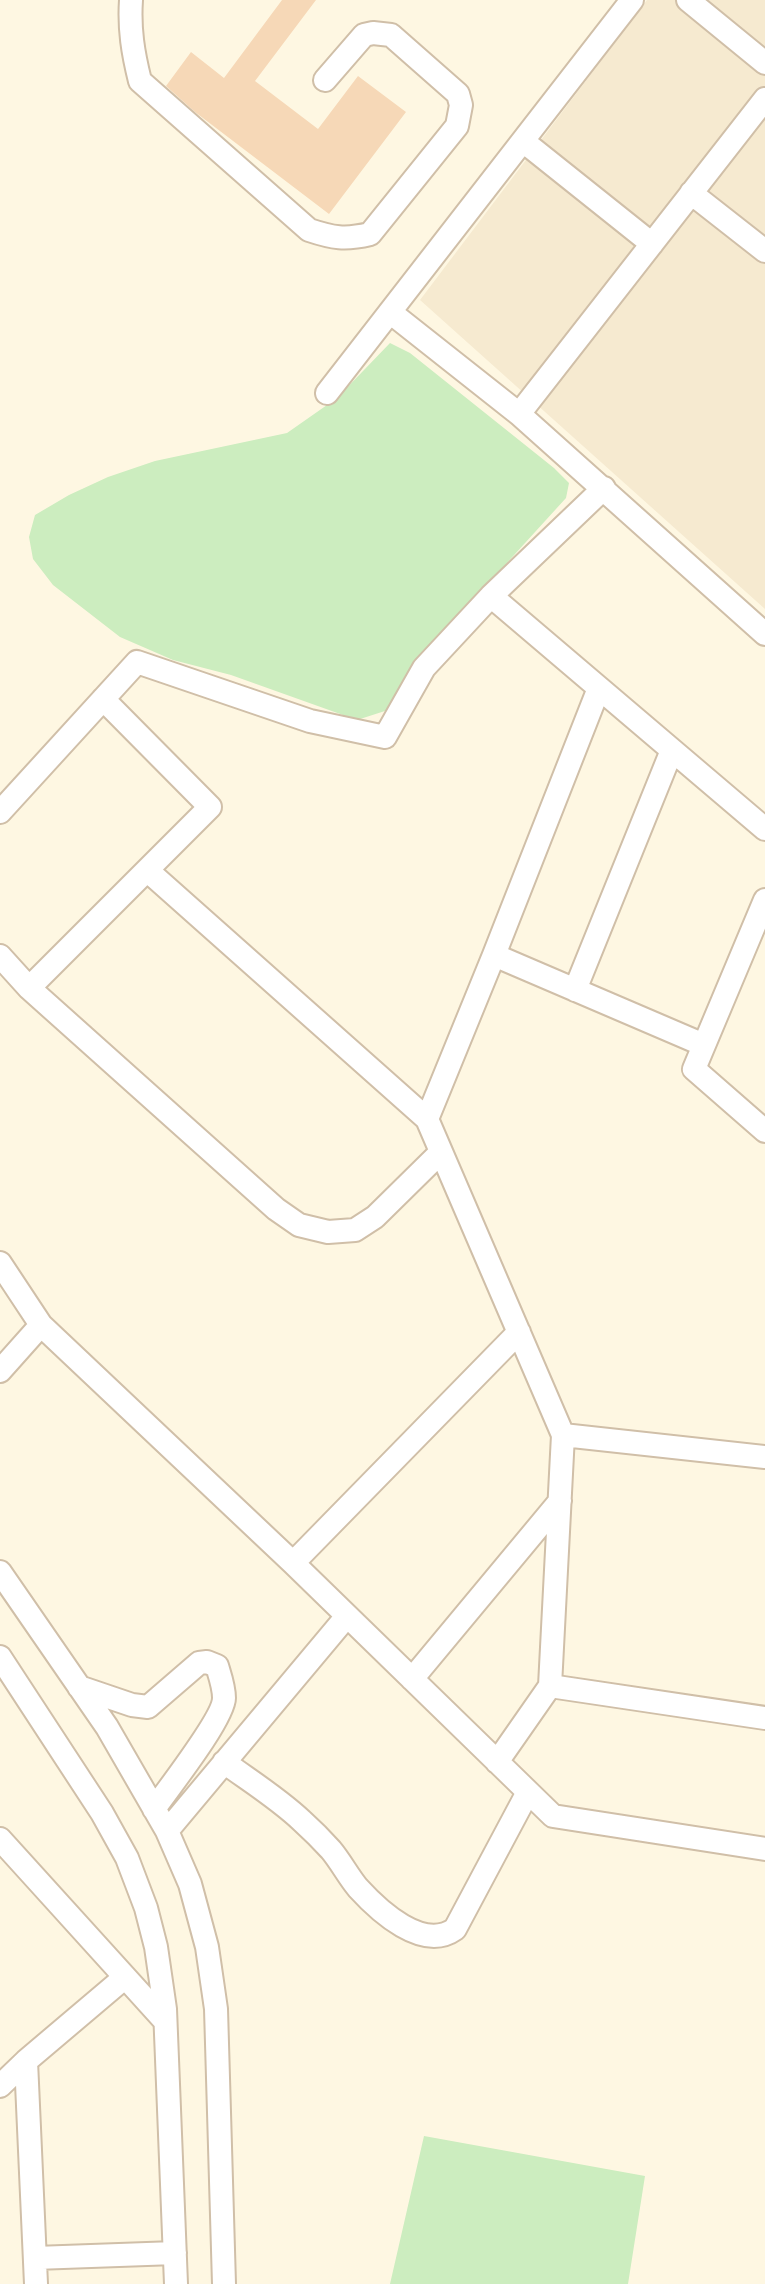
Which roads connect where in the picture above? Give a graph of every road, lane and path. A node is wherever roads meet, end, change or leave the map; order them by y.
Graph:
1 (131, 0) edge
2 (632, 0) edge
3 (688, 0) edge
4 (765, 63) edge
5 (325, 80) dead end
6 (765, 99) edge
7 (523, 141) junction
8 (691, 193) junction
9 (652, 244) junction
10 (765, 251) edge
11 (390, 312) junction
12 (327, 393) dead end
13 (519, 414) junction
14 (604, 488) junction
15 (491, 596) junction
16 (765, 634) edge
17 (599, 688) junction
18 (103, 699) junction
19 (672, 750) junction
20 (0, 812) edge
21 (765, 829) edge
22 (148, 871) junction
23 (765, 900) edge
24 (494, 955) junction
25 (0, 956) edge
26 (29, 988) junction
27 (575, 990) junction
28 (704, 1045) junction
29 (427, 1119) junction
30 (765, 1131) edge
31 (441, 1152) junction
32 (0, 1263) edge
33 (41, 1325) junction
34 (519, 1332) junction
35 (0, 1371) edge
36 (563, 1435) junction
37 (765, 1457) edge
38 (560, 1501) junction
39 (293, 1563) junction
40 (0, 1572) edge
41 (347, 1616) junction
42 (0, 1657) edge
43 (412, 1679) junction
44 (550, 1686) junction
45 (79, 1687) junction
46 (765, 1718) edge
47 (224, 1762) junction
48 (497, 1762) junction
49 (528, 1792) junction
50 (154, 1809) junction
51 (167, 1831) junction
52 (765, 1850) edge
53 (5, 1853) edge
54 (124, 1978) junction
55 (165, 2021) junction
56 (26, 2061) junction
57 (0, 2086) edge
58 (175, 2253) junction
59 (35, 2258) junction
60 (36, 2284) edge
61 (176, 2284) edge
62 (224, 2284) edge

1 - 5 street
2 - 7 street
3 - 4 street
6 - 8 street
7 - 9 street
7 - 11 street
8 - 9 street
8 - 10 street
9 - 13 street
11 - 12 street
11 - 13 street
13 - 14 street
14 - 15 street
14 - 16 street
15 - 17 street
15 - 18 street
17 - 19 street
17 - 24 street
18 - 20 street
18 - 22 street
19 - 21 street
19 - 27 street
22 - 26 street
22 - 29 street
23 - 28 street
24 - 27 street
24 - 29 street
25 - 26 street
26 - 31 street
27 - 28 street
28 - 30 street
29 - 31 street
31 - 34 street
32 - 33 street
33 - 35 street
33 - 39 street
34 - 36 street
34 - 39 street
36 - 37 street
36 - 38 street
38 - 43 street
38 - 44 street
39 - 41 street
40 - 45 street
41 - 43 street
41 - 47 street
42 - 55 street
43 - 48 street
44 - 46 street
44 - 48 street
45 - 50 street
45 - 50 street
47 - 49 street
47 - 51 street
48 - 49 street
49 - 52 street
50 - 51 street
51 - 62 street
53 - 54 street
54 - 55 street
54 - 56 street
55 - 58 street
56 - 57 street
56 - 59 street
58 - 59 street
58 - 61 street
59 - 60 street

